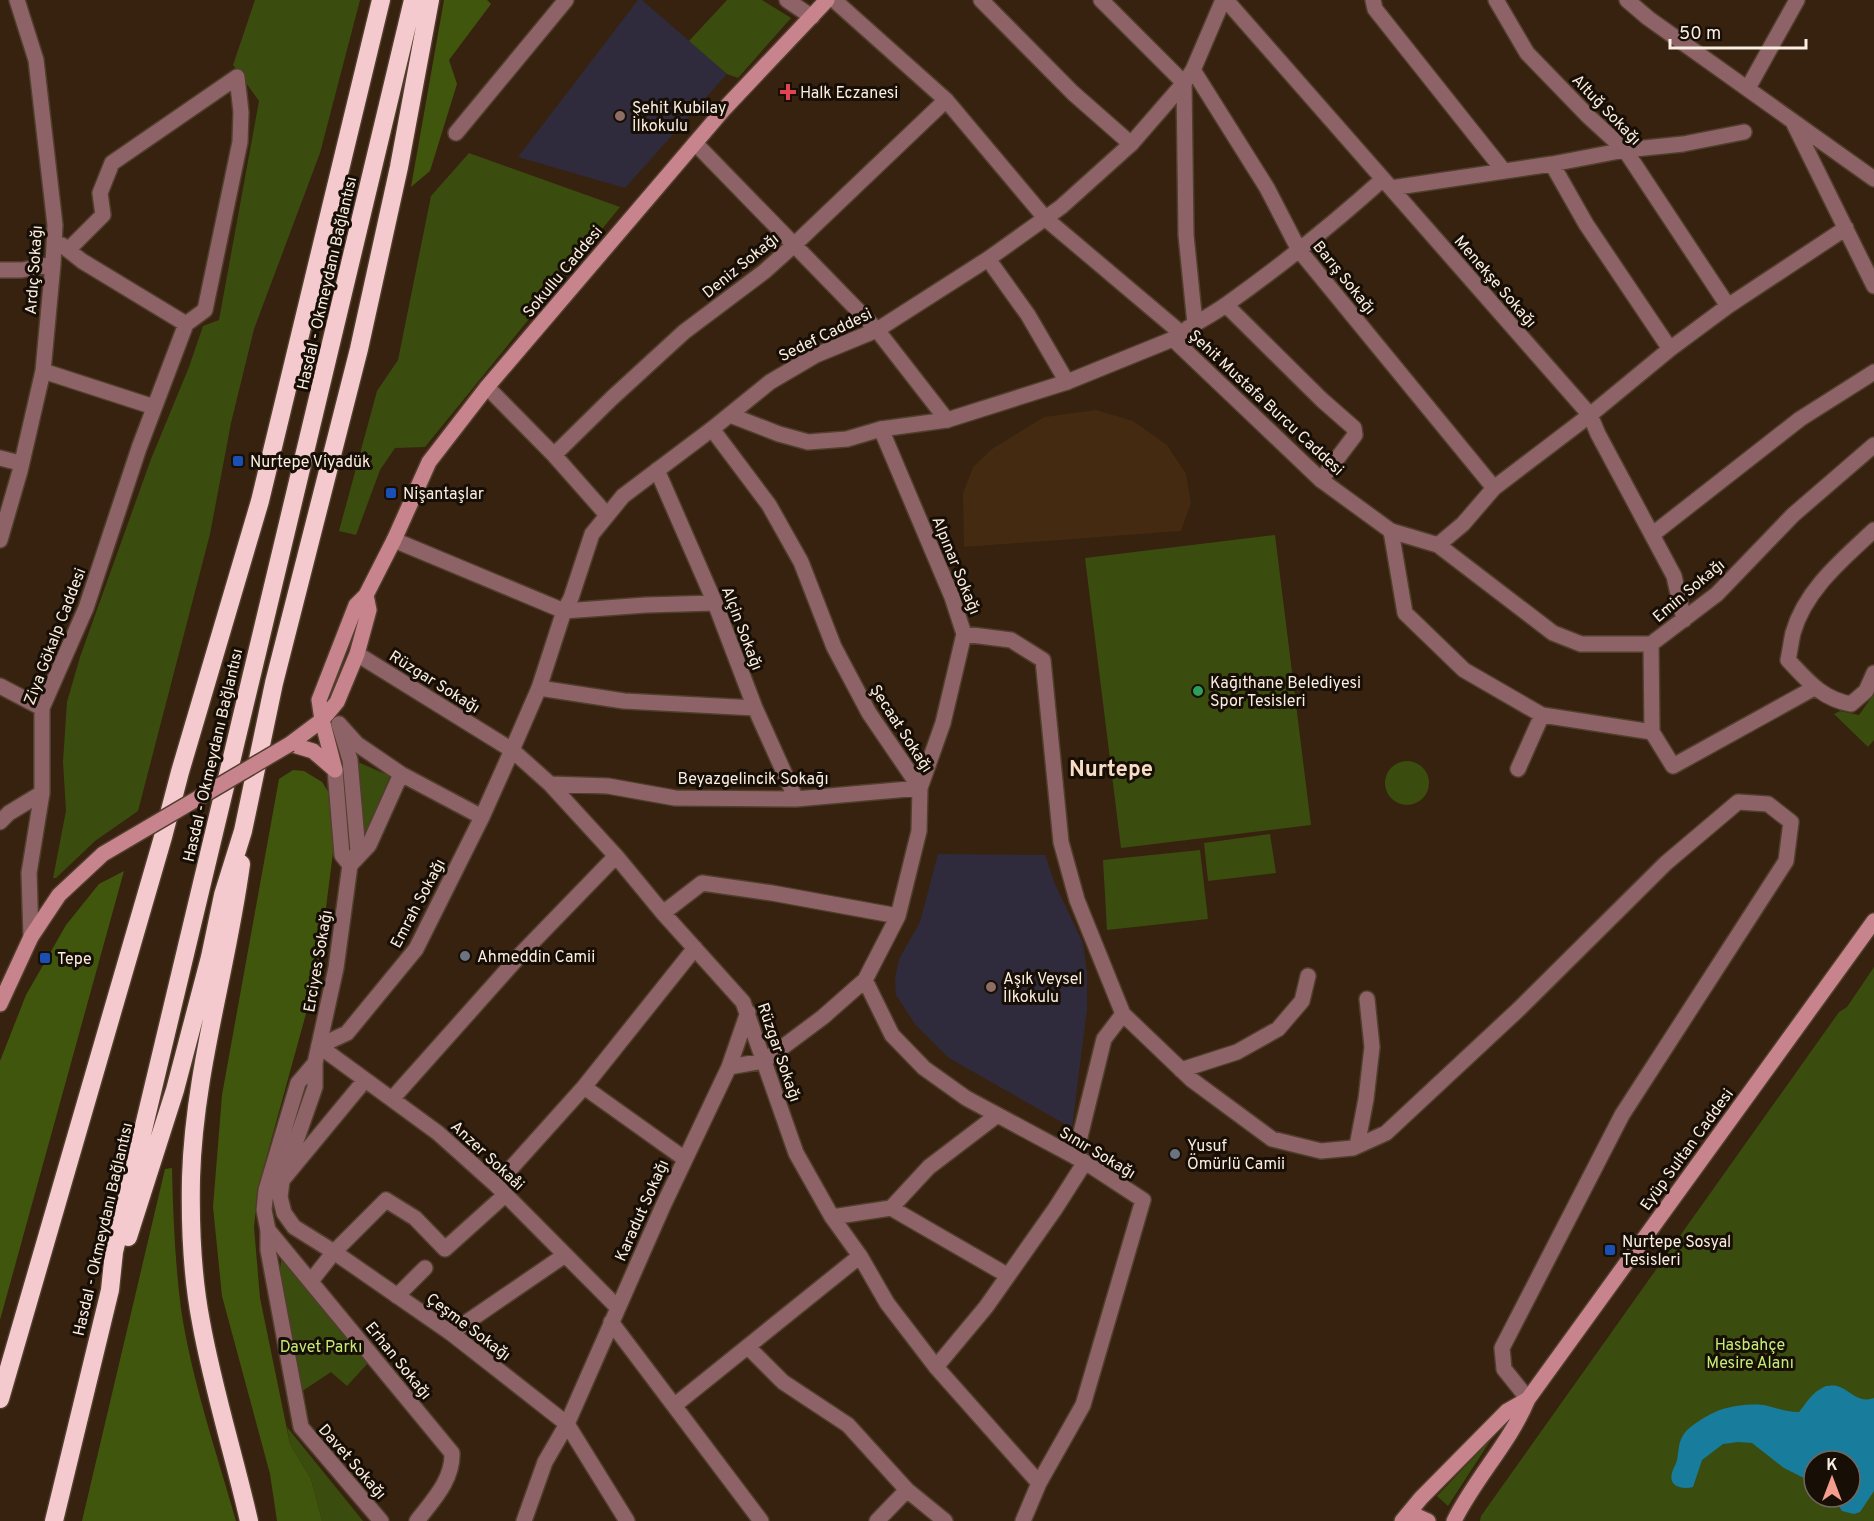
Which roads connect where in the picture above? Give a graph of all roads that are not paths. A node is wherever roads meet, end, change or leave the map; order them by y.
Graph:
1 (17, 0) edge
2 (381, 0) edge
3 (413, 0) edge
4 (430, 0) edge
5 (566, 0) edge
6 (787, 0) edge
7 (826, 0) edge
8 (834, 0) edge
9 (981, 0) edge
10 (1101, 0) edge
11 (1224, 0) edge
12 (1373, 0) edge
13 (1496, 0) edge
14 (1628, 0) edge
15 (1797, 0) edge
16 (812, 17) junction
17 (1193, 70) junction
18 (1184, 83) junction
19 (1748, 88) junction
20 (946, 100) junction
21 (1791, 118) junction
22 (1744, 132) dead end
23 (456, 133) dead end
24 (695, 143) junction
25 (1131, 144) junction
26 (1624, 150) junction
27 (1552, 164) junction
28 (1503, 170) junction
29 (1874, 179) edge
30 (1387, 184) junction
31 (1046, 219) junction
32 (1845, 228) junction
33 (55, 240) junction
34 (795, 244) junction
35 (68, 250) junction
36 (1299, 250) junction
37 (988, 259) junction
38 (53, 264) junction
39 (0, 270) edge
40 (1874, 286) edge
41 (1226, 305) junction
42 (1728, 306) junction
43 (186, 324) junction
44 (877, 330) junction
45 (1183, 332) junction
46 (1670, 349) junction
47 (43, 371) junction
48 (1874, 372) edge
49 (1067, 382) junction
50 (487, 387) junction
51 (154, 407) junction
52 (730, 415) junction
53 (1590, 415) junction
54 (947, 420) junction
55 (712, 429) junction
56 (881, 429) junction
57 (1874, 445) edge
58 (554, 455) junction
59 (0, 458) edge
60 (21, 463) junction
61 (657, 470) junction
62 (1321, 480) junction
63 (1494, 488) junction
64 (607, 515) junction
65 (1874, 530) edge
66 (1391, 531) junction
67 (1653, 534) junction
68 (0, 540) edge
69 (394, 540) junction
70 (1438, 546) junction
71 (366, 594) junction
72 (715, 603) junction
73 (564, 611) junction
74 (1684, 620) junction
75 (964, 634) junction
76 (1651, 644) junction
77 (357, 654) junction
78 (1874, 673) edge
79 (0, 686) edge
80 (539, 688) junction
81 (1814, 688) junction
82 (42, 708) junction
83 (755, 708) junction
84 (1542, 715) junction
85 (322, 720) junction
86 (339, 724) junction
87 (1653, 732) junction
88 (290, 744) junction
89 (512, 750) junction
90 (1518, 769) dead end
91 (335, 770) junction
92 (401, 774) junction
93 (550, 784) junction
94 (920, 788) junction
95 (42, 793) junction
96 (796, 799) junction
97 (482, 817) junction
98 (0, 822) edge
99 (243, 831) junction
100 (616, 856) junction
101 (350, 865) junction
102 (663, 914) junction
103 (898, 916) junction
104 (1874, 921) edge
105 (31, 937) junction
106 (695, 948) junction
107 (1308, 976) dead end
108 (865, 980) junction
109 (1367, 999) dead end
110 (0, 1004) edge
111 (748, 1012) junction
112 (1123, 1014) junction
113 (319, 1046) junction
114 (764, 1061) junction
115 (315, 1063) junction
116 (729, 1067) junction
117 (1180, 1070) junction
118 (365, 1080) junction
119 (584, 1087) junction
120 (392, 1099) junction
121 (996, 1116) junction
122 (1357, 1146) junction
123 (685, 1159) junction
124 (1080, 1160) junction
125 (282, 1181) junction
126 (501, 1190) junction
127 (891, 1208) junction
128 (264, 1210) joint
129 (832, 1217) junction
130 (268, 1230) junction
131 (333, 1252) junction
132 (566, 1255) junction
133 (860, 1256) junction
134 (425, 1268) dead end
135 (1007, 1275) junction
136 (311, 1281) junction
137 (110, 1290) junction
138 (397, 1296) junction
139 (617, 1307) junction
140 (611, 1322) junction
141 (451, 1333) junction
142 (748, 1347) junction
143 (936, 1367) junction
144 (1528, 1398) junction
145 (0, 1399) edge
146 (675, 1406) junction
147 (567, 1424) junction
148 (1039, 1483) junction
149 (907, 1490) junction
150 (1404, 1518) edge
151 (54, 1521) edge
152 (249, 1521) edge
153 (381, 1521) edge
154 (417, 1521) edge
155 (524, 1521) edge
156 (627, 1521) edge
157 (761, 1521) edge
158 (877, 1521) edge
159 (945, 1521) edge
160 (1023, 1521) edge
161 (1428, 1521) edge
162 (1455, 1521) edge

1 - 33 street, Ardıç Sokağı
2 - 145 highway, Hasdal - Okmeydanı Bağlantısı
3 - 137 highway, Hasdal - Okmeydanı Bağlantısı
4 - 99 highway
5 - 23 street
6 - 16 street
7 - 16 main road, Sokullu Caddesi
8 - 20 street
9 - 25 street
10 - 18 street
11 - 17 street, Sedef Caddesi
11 - 30 street, Menekşe Sokağı
12 - 28 street
13 - 26 street, Altuğ Sokağı
14 - 19 street
15 - 19 street
16 - 24 main road, Sokullu Caddesi
17 - 18 street, Sedef Caddesi
17 - 36 street, Barış Sokağı
18 - 25 street, Sedef Caddesi
18 - 45 street
19 - 21 street
20 - 31 street
20 - 34 street, Deniz Sokağı
21 - 29 street
21 - 32 street
22 - 26 street
24 - 34 street
24 - 50 main road, Sokullu Caddesi
25 - 31 street, Sedef Caddesi
26 - 27 street
26 - 42 street, Altuğ Sokağı
27 - 28 street
27 - 46 street
28 - 30 street
30 - 36 street
30 - 53 street, Menekşe Sokağı
31 - 37 street, Sedef Caddesi
31 - 45 street
32 - 40 street
32 - 42 street
33 - 35 street
33 - 38 street, Ardıç Sokağı
34 - 44 street
34 - 58 street, Deniz Sokağı
35 - 43 street
35 - 43 street
36 - 41 street
36 - 63 street, Barış Sokağı
37 - 44 street, Sedef Caddesi
37 - 49 street
38 - 39 street
38 - 47 street, Ardıç Sokağı
41 - 45 street
41 - 62 street
42 - 46 street
43 - 51 street, Ziya Gökalp Caddesi
44 - 52 street, Sedef Caddesi
44 - 54 street
45 - 49 street, Şehit Mustafa Burcu Caddesi
45 - 62 street, Şehit Mustafa Burcu Caddesi
46 - 53 street
47 - 51 street
47 - 60 street, Ardıç Sokağı
48 - 67 street
49 - 54 street, Şehit Mustafa Burcu Caddesi
50 - 58 street
50 - 69 main road, Sokullu Caddesi
51 - 82 street, Ziya Gökalp Caddesi
52 - 55 street, Sedef Caddesi
52 - 56 street, Şehit Mustafa Burcu Caddesi
53 - 63 street
53 - 67 street, Menekşe Sokağı
54 - 56 street, Şehit Mustafa Burcu Caddesi
55 - 61 street, Sedef Caddesi
55 - 94 street, Şecaat Sokağı
56 - 75 street, Alpınar Sokağı
57 - 74 street, Emin Sokağı
58 - 64 street
59 - 60 street
60 - 68 street, Ardıç Sokağı
61 - 64 street, Sedef Caddesi
61 - 72 street, Alçin Sokağı
62 - 66 street, Şehit Mustafa Burcu Caddesi
63 - 70 street
64 - 73 street, Sedef Caddesi
65 - 81 street
66 - 70 street, Şehit Mustafa Burcu Caddesi
66 - 84 street
67 - 74 street, Menekşe Sokağı
69 - 71 main road, Sokullu Caddesi
69 - 73 street
70 - 76 street, Emin Sokağı
71 - 77 main road, Sokullu Caddesi
71 - 85 main road, Sokullu Caddesi
72 - 73 street
72 - 83 street, Alçin Sokağı
73 - 80 street, Sedef Caddesi
74 - 76 street, Emin Sokağı
75 - 94 street, Alpınar Sokağı
75 - 112 street
76 - 87 street
77 - 85 main road, Sokullu Caddesi
77 - 89 street, Rüzgar Sokağı
78 - 81 street
79 - 82 street
80 - 83 street
80 - 89 street, Sedef Caddesi
81 - 87 street
82 - 95 street, Ziya Gökalp Caddesi
83 - 96 street, Alçin Sokağı
84 - 87 street
84 - 90 street
85 - 86 main road
85 - 88 main road
85 - 91 main road
86 - 92 street
86 - 101 street, Erciyes Sokağı
88 - 91 main road
88 - 105 main road, bridge
89 - 93 street, Rüzgar Sokağı
89 - 97 street, Emrah Sokağı
91 - 101 street, Erciyes Sokağı
92 - 97 street
92 - 101 street
93 - 96 street, Beyazgelincik Sokağı
93 - 100 street, Rüzgar Sokağı
94 - 96 street, Beyazgelincik Sokağı
94 - 103 street, Şecaat Sokağı
95 - 98 street
95 - 105 street, Ziya Gökalp Caddesi
97 - 113 street, Emrah Sokağı
99 - 137 highway
99 - 152 highway
100 - 102 street, Rüzgar Sokağı
100 - 120 street
101 - 113 street, Erciyes Sokağı
102 - 103 street
102 - 106 street, Rüzgar Sokağı
103 - 108 street, Şecaat Sokağı
104 - 144 main road, Eyüp Sultan Caddesi
105 - 110 main road, Ziya Gökalp Caddesi
106 - 111 street, Rüzgar Sokağı
106 - 119 street
107 - 117 street
108 - 114 street, Şecaat Sokağı
108 - 121 street, Sınır Sokağı
109 - 122 street
111 - 114 street, Rüzgar Sokağı
111 - 116 street, Karadut Sokağı
112 - 117 street
112 - 124 street
113 - 115 street, Erciyes Sokağı
113 - 118 street, Anzer Sokaåi
114 - 116 street
114 - 129 street, Rüzgar Sokağı
115 - 125 street, Erciyes Sokağı
115 - 128 street, Erciyes Sokağı
116 - 123 street, Karadut Sokağı
117 - 122 street
118 - 120 street, Anzer Sokaåi
118 - 125 street
119 - 123 street
119 - 126 street
120 - 126 street, Anzer Sokaåi
121 - 124 street, Sınır Sokağı
121 - 127 street
122 - 144 street
123 - 139 street, Karadut Sokağı
124 - 135 street
124 - 148 street, Sınır Sokağı
125 - 131 street, Çeşme Sokağı
126 - 131 street
126 - 132 street, Anzer Sokaåi
127 - 129 street
127 - 135 street
128 - 130 street, Davet Sokağı
129 - 133 street, Rüzgar Sokağı
130 - 136 street, Erhan Sokağı
130 - 153 street, Davet Sokağı
131 - 136 street
131 - 138 street, Çeşme Sokağı
132 - 139 street, Anzer Sokaåi
132 - 141 street
133 - 142 street
133 - 143 street, Rüzgar Sokağı
134 - 138 street
135 - 143 street
136 - 154 street, Erhan Sokağı
137 - 151 highway, Hasdal - Okmeydanı Bağlantısı
138 - 141 street, Çeşme Sokağı
139 - 140 street, Karadut Sokağı
140 - 146 street
140 - 147 street, Karadut Sokağı
141 - 147 street, Çeşme Sokağı
142 - 146 street
142 - 149 street
143 - 148 street, Rüzgar Sokağı
144 - 150 main road, Eyüp Sultan Caddesi
144 - 162 main road, Eyüp Sultan Caddesi
146 - 157 street
147 - 155 street, Karadut Sokağı
147 - 156 street, Çeşme Sokağı
148 - 160 street, Sınır Sokağı
149 - 158 street
149 - 159 street
150 - 161 main road

